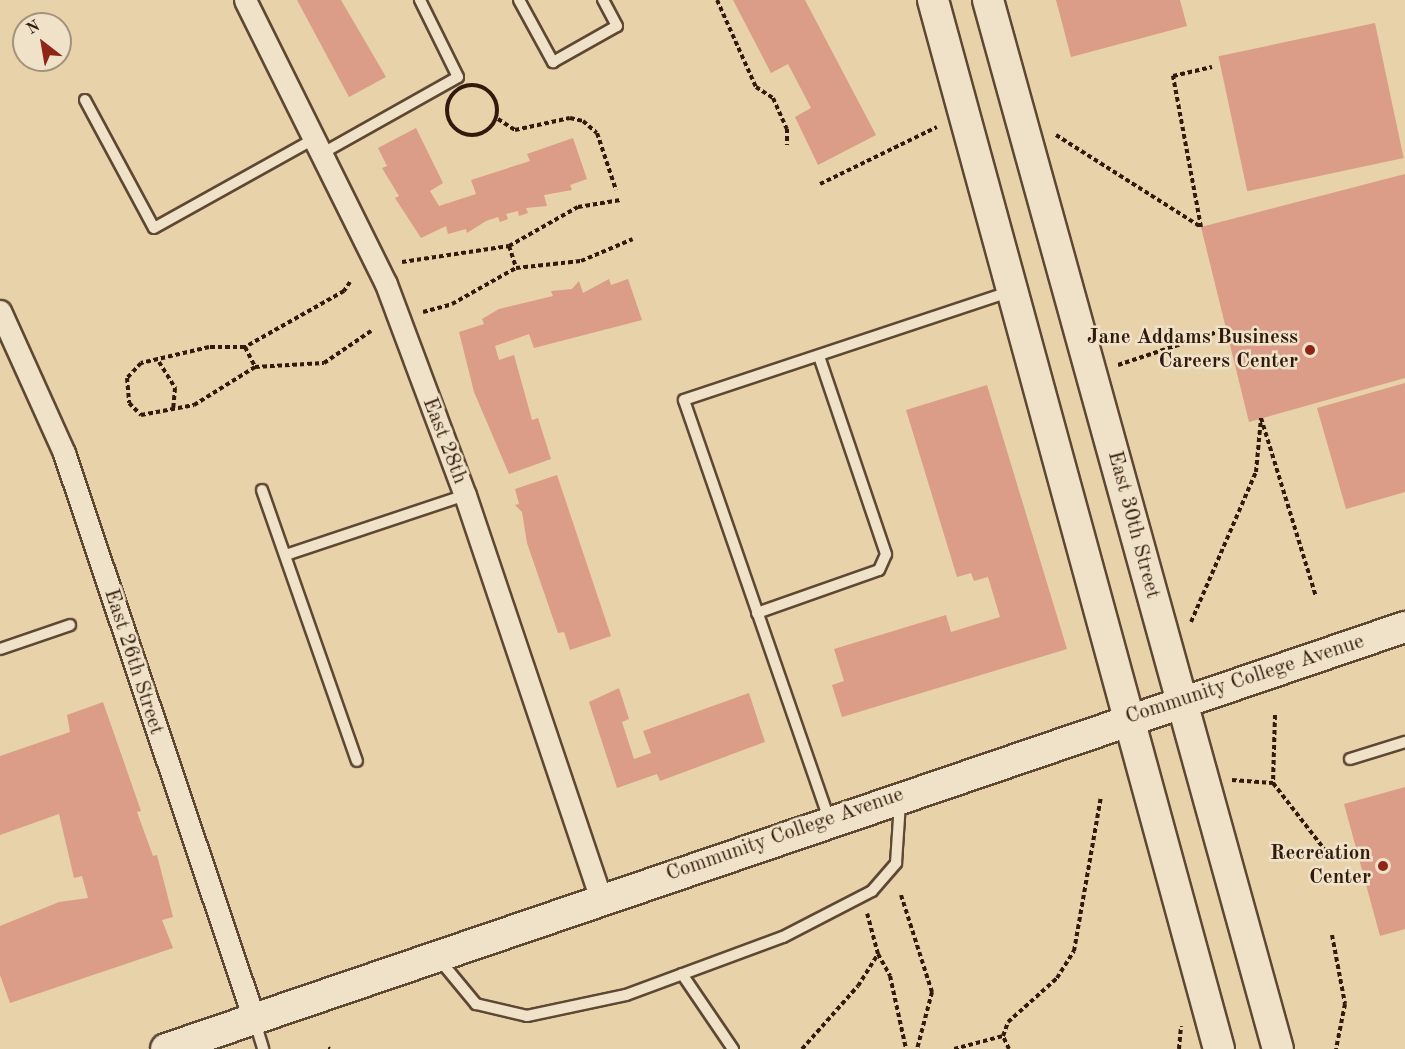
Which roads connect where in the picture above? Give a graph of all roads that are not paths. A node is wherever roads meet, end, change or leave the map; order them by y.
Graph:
1 (245, 0) edge
2 (420, 0) edge
3 (519, 0) edge
4 (603, 0) edge
5 (933, 0) edge
6 (988, 0) edge
7 (85, 100) dead end
8 (318, 147) junction
9 (1014, 290) junction
10 (0, 312) edge
11 (819, 356) junction
12 (262, 490) dead end
13 (465, 495) junction
14 (286, 555) junction
15 (757, 613) junction
16 (70, 625) dead end
17 (1405, 627) edge
18 (0, 649) edge
19 (1181, 700) junction
20 (1125, 719) junction
21 (1405, 742) edge
22 (1350, 759) dead end
23 (357, 761) dead end
24 (901, 795) junction
25 (829, 819) junction
26 (601, 899) junction
27 (436, 956) junction
28 (682, 974) junction
29 (254, 1019) junction
30 (166, 1049) edge
31 (263, 1049) edge
32 (733, 1049) edge
33 (1219, 1049) edge
34 (1278, 1049) edge

1 - 8 street, East 28th
2 - 8 lane
3 - 4 lane
5 - 9 main road
6 - 19 main road, East 30th Street
7 - 8 lane
8 - 13 street, East 28th
9 - 11 lane
9 - 20 main road
10 - 29 street, East 26th Street
11 - 15 lane
11 - 15 lane
12 - 14 lane
13 - 14 lane
13 - 26 street, East 28th
14 - 23 lane
15 - 25 lane
16 - 18 lane
17 - 19 main road, Community College Avenue
19 - 20 main road, Community College Avenue
19 - 34 main road, East 30th Street
20 - 24 main road, Community College Avenue
20 - 33 main road
21 - 22 lane
24 - 25 main road, Community College Avenue
24 - 28 lane
25 - 26 main road, Community College Avenue
26 - 27 main road, Community College Avenue
27 - 28 lane
27 - 29 main road, Community College Avenue
28 - 32 lane
29 - 30 main road, Community College Avenue
29 - 31 lane

